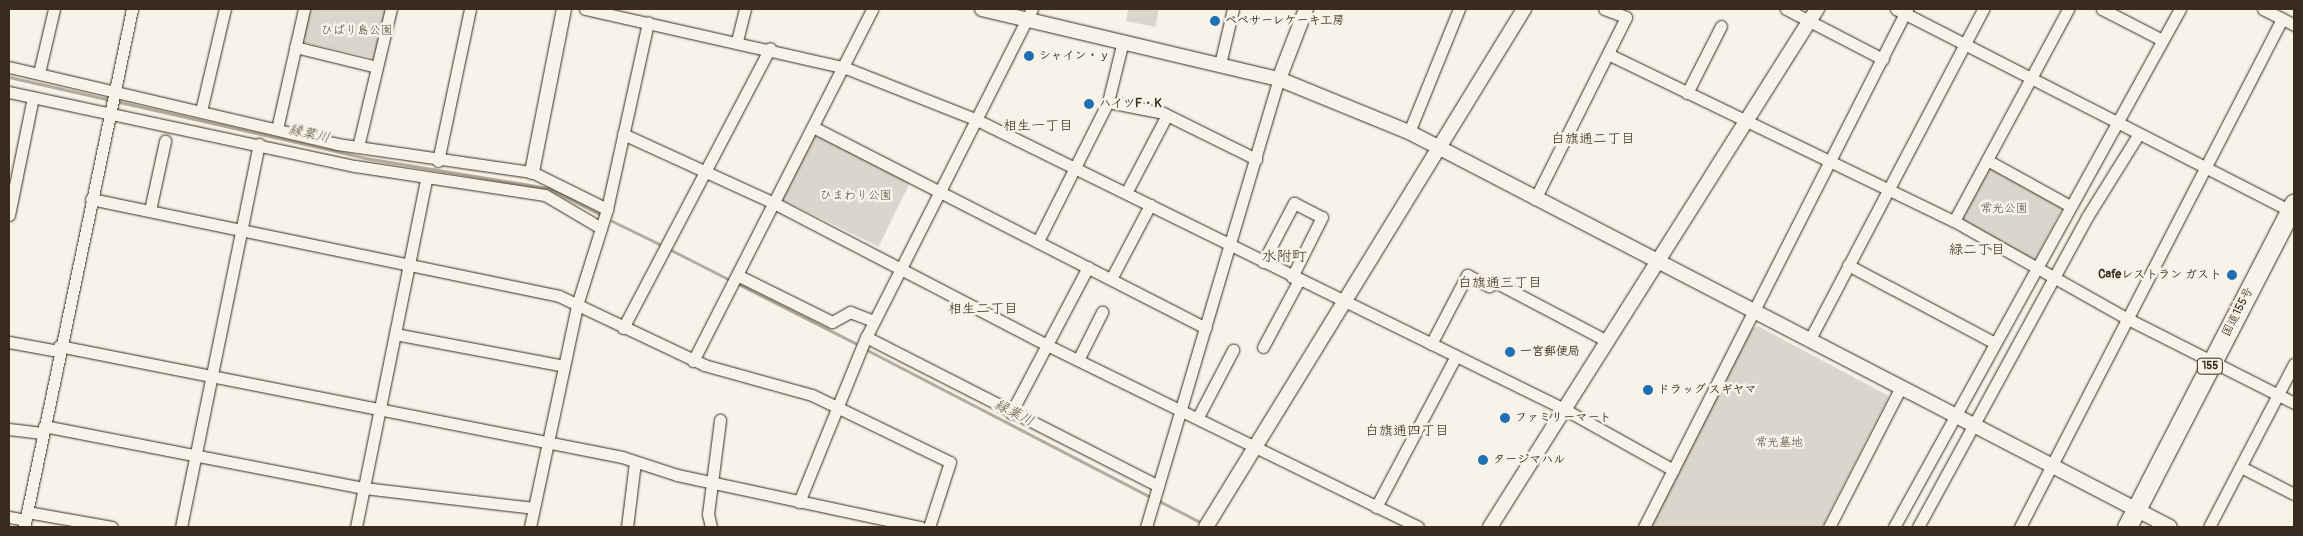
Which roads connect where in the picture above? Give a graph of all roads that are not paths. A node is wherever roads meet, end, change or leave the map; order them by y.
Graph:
1 (54, 9) edge
2 (132, 9) edge
3 (225, 9) edge
4 (304, 9) edge
5 (391, 9) edge
6 (470, 9) edge
7 (564, 9) edge
8 (585, 9) edge
9 (745, 9) edge
10 (872, 9) edge
11 (982, 9) edge
12 (1233, 9) edge
13 (1306, 9) edge
14 (1459, 9) edge
15 (1524, 9) edge
16 (1604, 9) edge
17 (1786, 9) edge
18 (1983, 9) edge
19 (2068, 9) edge
20 (2102, 9) edge
21 (2180, 9) edge
22 (2263, 9) edge
23 (1902, 10) edge
24 (1030, 14) edge
25 (1814, 15) edge
26 (2282, 19) junction
27 (648, 22) junction
28 (2294, 25) edge
29 (1721, 26) dead end
30 (1124, 40) junction
31 (2162, 40) junction
32 (737, 41) junction
33 (1964, 45) junction
34 (295, 47) junction
35 (770, 48) junction
36 (1608, 54) junction
37 (1882, 59) junction
38 (1220, 64) junction
39 (9, 67) edge
40 (377, 67) junction
41 (843, 67) junction
42 (39, 73) junction
43 (2029, 78) junction
44 (1279, 79) junction
45 (9, 92) edge
46 (116, 92) junction
47 (1687, 93) junction
48 (33, 97) junction
49 (1108, 102) junction
50 (112, 111) junction
51 (200, 111) junction
52 (1166, 114) junction
53 (974, 119) junction
54 (1745, 123) junction
55 (2116, 124) junction
56 (813, 127) junction
57 (276, 129) junction
58 (1409, 132) junction
59 (623, 134) junction
60 (2138, 134) junction
61 (166, 141) dead end
62 (259, 144) junction
63 (358, 148) junction
64 (1438, 148) junction
65 (1829, 158) junction
66 (1256, 159) junction
67 (1987, 160) junction
68 (438, 161) junction
69 (1075, 168) junction
70 (2203, 169) junction
71 (532, 172) junction
72 (705, 172) junction
73 (426, 179) junction
74 (1886, 187) junction
75 (939, 191) junction
76 (1126, 193) junction
77 (91, 199) junction
78 (1536, 199) junction
79 (774, 203) junction
80 (1150, 205) junction
81 (2070, 206) junction
82 (607, 209) junction
83 (2293, 209) edge
84 (150, 210) junction
85 (9, 215) edge
86 (1954, 221) junction
87 (241, 228) junction
88 (601, 228) junction
89 (1038, 241) junction
90 (1231, 246) junction
91 (1263, 262) junction
92 (408, 263) junction
93 (1655, 263) junction
94 (1848, 265) junction
95 (2039, 266) junction
96 (1088, 267) junction
97 (900, 268) junction
98 (738, 275) junction
99 (2056, 275) junction
100 (1296, 278) junction
101 (1111, 279) junction
102 (1345, 302) junction
103 (577, 305) junction
104 (1754, 310) junction
105 (1102, 312) dead end
106 (2128, 319) junction
107 (874, 321) junction
108 (623, 328) junction
109 (1206, 328) junction
110 (395, 334) junction
111 (866, 337) junction
112 (1810, 339) junction
113 (1607, 341) junction
114 (9, 342) edge
115 (1995, 343) junction
116 (1431, 344) junction
117 (1046, 345) junction
118 (1263, 347) dead end
119 (59, 349) junction
120 (1233, 350) dead end
121 (1456, 356) junction
122 (1078, 360) junction
123 (694, 361) junction
124 (2212, 362) junction
125 (2294, 364) edge
126 (564, 366) junction
127 (211, 378) junction
128 (1901, 387) junction
129 (2278, 395) junction
130 (2294, 403) edge
131 (834, 406) junction
132 (1181, 409) junction
133 (1564, 409) junction
134 (379, 412) junction
135 (1011, 413) junction
136 (1956, 416) junction
137 (1198, 417) junction
138 (720, 420) dead end
139 (1975, 426) junction
140 (9, 429) edge
141 (43, 430) junction
142 (549, 443) junction
143 (1258, 448) junction
144 (196, 453) junction
145 (635, 462) junction
146 (2051, 467) junction
147 (2241, 467) junction
148 (1673, 470) junction
149 (711, 480) junction
150 (1158, 486) junction
151 (364, 488) junction
152 (2294, 494) edge
153 (799, 502) junction
154 (1376, 506) junction
155 (533, 508) junction
156 (2135, 510) junction
157 (9, 517) edge
158 (26, 520) edge
159 (112, 527) edge
160 (181, 527) edge
161 (356, 527) edge
162 (530, 527) edge
163 (627, 527) edge
164 (711, 527) edge
165 (920, 527) edge
166 (929, 527) edge
167 (1146, 527) edge
168 (1206, 527) edge
169 (1418, 527) edge
170 (1490, 527) edge
171 (1644, 527) edge
172 (1829, 527) edge
173 (1894, 527) edge
174 (1918, 527) edge
175 (2020, 527) edge
176 (2126, 527) edge
177 (2170, 527) edge
178 (2209, 527) edge

1 - 42 street
2 - 46 street
3 - 51 street
4 - 34 street
5 - 40 street
6 - 68 street
7 - 71 street
8 - 27 street
9 - 32 street
10 - 41 street
11 - 24 street
12 - 38 street
13 - 44 street
14 - 58 street
15 - 64 street
16 - 36 street
17 - 25 street
18 - 33 street
19 - 43 street
20 - 31 street
21 - 31 street
22 - 26 street
23 - 33 street
23 - 37 street
24 - 30 street
24 - 53 street
25 - 37 street
25 - 54 street
26 - 28 street
26 - 70 street
27 - 32 street
27 - 59 street
29 - 47 street
30 - 38 street
30 - 49 street
31 - 55 street
32 - 35 street
33 - 43 street
33 - 74 street
34 - 40 street
34 - 57 street
35 - 41 street
35 - 72 street
36 - 47 street
36 - 78 street
37 - 65 street
38 - 44 street
39 - 42 street
40 - 63 street
41 - 53 street
41 - 56 street
42 - 46 street
43 - 55 street
43 - 67 street
44 - 58 street
44 - 66 street
45 - 48 street
46 - 50 street
46 - 51 street
47 - 54 street
48 - 50 street
48 - 85 street
49 - 52 street
49 - 69 street
50 - 62 street
50 - 77 street
51 - 57 street
52 - 66 street
52 - 76 street
53 - 69 street
53 - 75 street
54 - 65 street
54 - 93 street
55 - 60 street
55 - 81 street
56 - 75 street
56 - 79 street
57 - 63 street
58 - 64 street
59 - 72 street
59 - 82 street
60 - 70 street
60 - 99 street
61 - 84 street
62 - 73 street
62 - 87 street
63 - 68 street
64 - 78 street
64 - 102 street
65 - 74 street
65 - 104 street
66 - 90 street
67 - 81 street
67 - 86 street
68 - 71 street
69 - 76 street
69 - 89 street
70 - 83 street
70 - 106 street
71 - 82 street
72 - 79 street
72 - 108 street
73 - 88 street
73 - 92 street
74 - 86 street
74 - 94 street
75 - 89 street
75 - 97 street
76 - 80 street
77 - 84 street
77 - 119 street
78 - 93 street
79 - 97 street
79 - 98 street
80 - 90 street
80 - 101 street
81 - 95 street
82 - 88 street
83 - 124 highway, 国道155号 / 155
84 - 87 street
86 - 95 street
87 - 92 street
87 - 127 street
88 - 103 street
89 - 96 street
90 - 91 street
90 - 109 street
91 - 100 street
91 - 100 street
92 - 103 street
92 - 110 street
93 - 104 street
93 - 113 street
94 - 112 street
94 - 115 street
95 - 99 street
95 - 115 street
96 - 101 street
96 - 117 street
97 - 107 street
97 - 117 street
98 - 107 street
98 - 123 street
99 - 106 street
99 - 139 street
100 - 102 street
100 - 118 street
101 - 109 street
102 - 116 street
102 - 143 street
103 - 108 street
103 - 126 street
104 - 112 street
104 - 148 street
105 - 122 street
106 - 124 street
106 - 146 street
107 - 111 street
108 - 123 street
109 - 132 street
110 - 126 street
110 - 134 street
111 - 131 street
111 - 135 street
112 - 128 street
113 - 116 street
113 - 133 street
114 - 119 street
115 - 136 street
116 - 121 street
117 - 122 street
117 - 135 street
119 - 127 street
119 - 141 street
120 - 137 street
121 - 133 street
121 - 154 street
122 - 132 street
123 - 131 street
124 - 129 street
124 - 156 highway, 国道155号 / 155
125 - 129 street
126 - 142 street
127 - 134 street
127 - 144 street
128 - 136 street
128 - 172 street
129 - 130 street
129 - 147 street
131 - 153 street
131 - 166 street
132 - 137 street
132 - 150 street
133 - 148 street
133 - 170 street
134 - 142 street
134 - 151 street
135 - 150 street
136 - 139 street
136 - 173 street
137 - 143 street
138 - 149 street
139 - 146 street
139 - 174 street
140 - 141 street
141 - 144 street
141 - 158 street
142 - 145 street
142 - 155 street
143 - 154 street
143 - 168 street
144 - 151 street
144 - 160 street
145 - 149 street
145 - 163 street
146 - 156 street
146 - 175 street
147 - 152 street
147 - 178 street
148 - 171 street
149 - 153 street
149 - 164 street
150 - 167 street
151 - 155 street
151 - 161 street
153 - 165 street
154 - 169 street
155 - 162 street
156 - 176 highway, 国道155号 / 155
156 - 177 street
157 - 158 street
158 - 159 street

